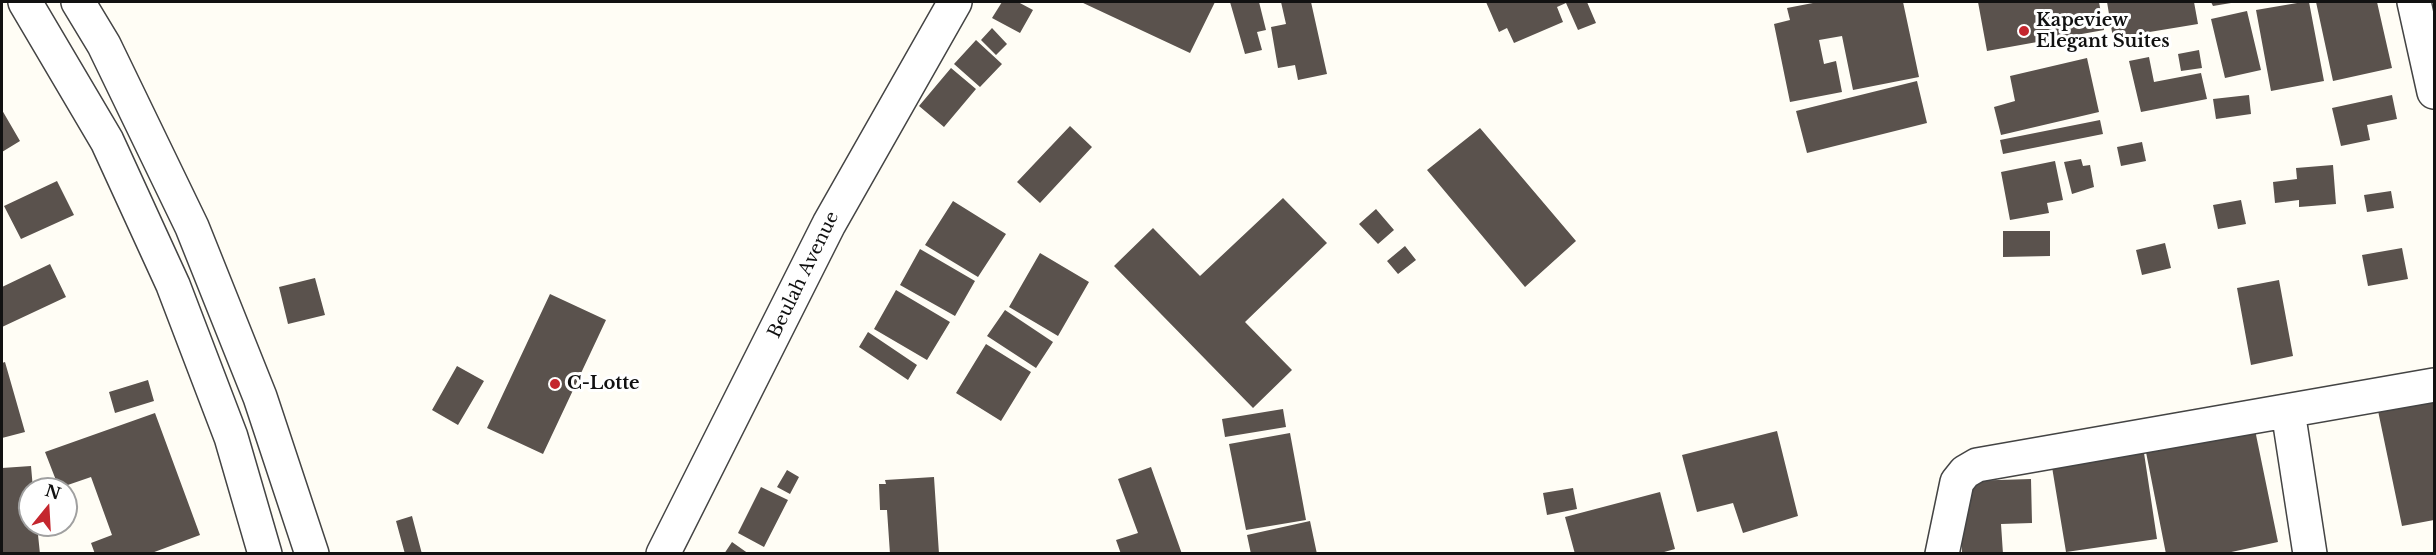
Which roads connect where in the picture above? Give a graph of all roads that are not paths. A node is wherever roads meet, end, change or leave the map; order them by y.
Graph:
1 (26, 2) edge
2 (78, 2) edge
3 (955, 2) edge
4 (2414, 2) edge
5 (2434, 92) edge
6 (2434, 385) edge
7 (2288, 411) junction
8 (265, 554) edge
9 (312, 554) edge
10 (663, 554) edge
11 (1942, 554) edge
12 (2310, 554) edge

1 - 8 street
2 - 9 street
3 - 10 street, Beulah Avenue
4 - 5 street
6 - 7 street
7 - 11 street
7 - 12 street

